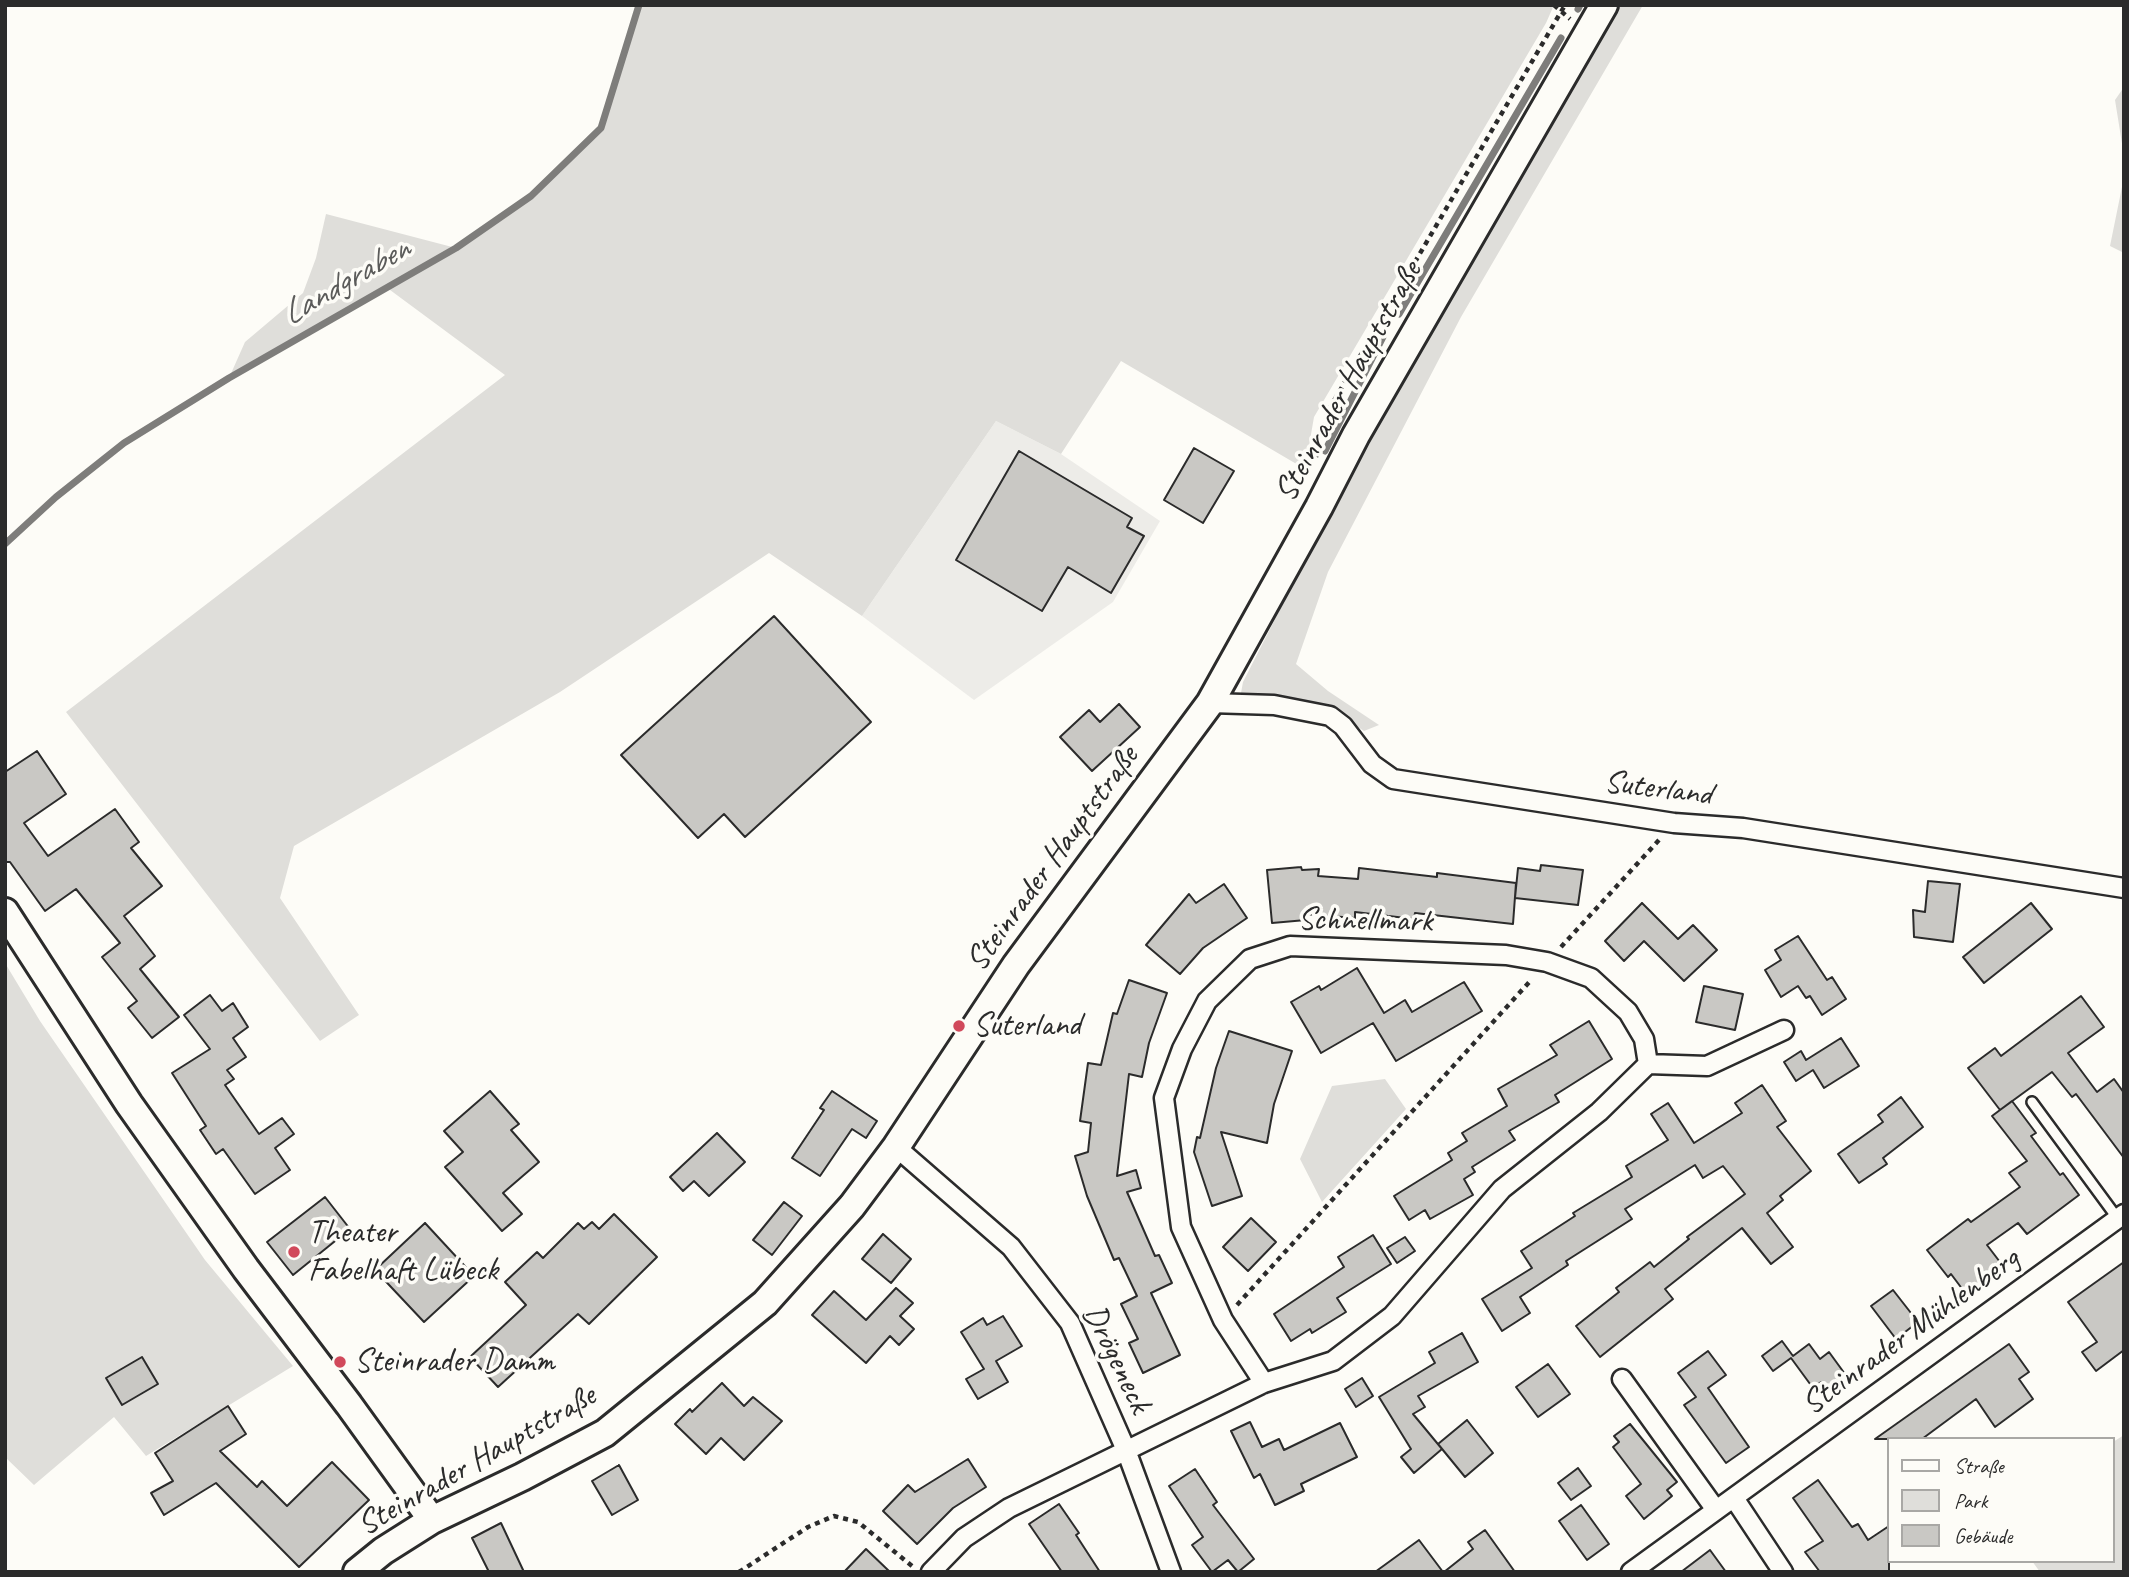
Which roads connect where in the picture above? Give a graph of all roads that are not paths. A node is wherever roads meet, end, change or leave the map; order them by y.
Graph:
1 (1604, 5) edge
2 (1210, 704) junction
3 (2124, 888) edge
4 (5, 912) edge
5 (1784, 1030) dead end
6 (1648, 1064) junction
7 (2032, 1101) dead end
8 (895, 1147) junction
9 (2121, 1217) edge
10 (1622, 1379) dead end
11 (1264, 1383) junction
12 (1126, 1450) junction
13 (1734, 1498) junction
14 (1716, 1510) junction
15 (432, 1520) junction
16 (357, 1572) edge
17 (931, 1572) edge
18 (1171, 1572) edge
19 (1631, 1572) edge
20 (1783, 1572) edge

1 - 2 main road, Steinrader Hauptstraße
2 - 3 street, Suterland
2 - 8 main road, Steinrader Hauptstraße
4 - 15 main road
5 - 6 street
6 - 11 street
6 - 11 street, Schnellmark
7 - 9 lane
8 - 12 street, Drögeneck
8 - 15 main road, Steinrader Hauptstraße
9 - 13 street, Steinrader Mühlenberg
10 - 14 street
11 - 12 street
12 - 17 street
12 - 18 street, Drögeneck
13 - 14 street, Steinrader Mühlenberg
13 - 20 street
14 - 19 street, Steinrader Mühlenberg
15 - 16 main road, Steinrader Hauptstraße

